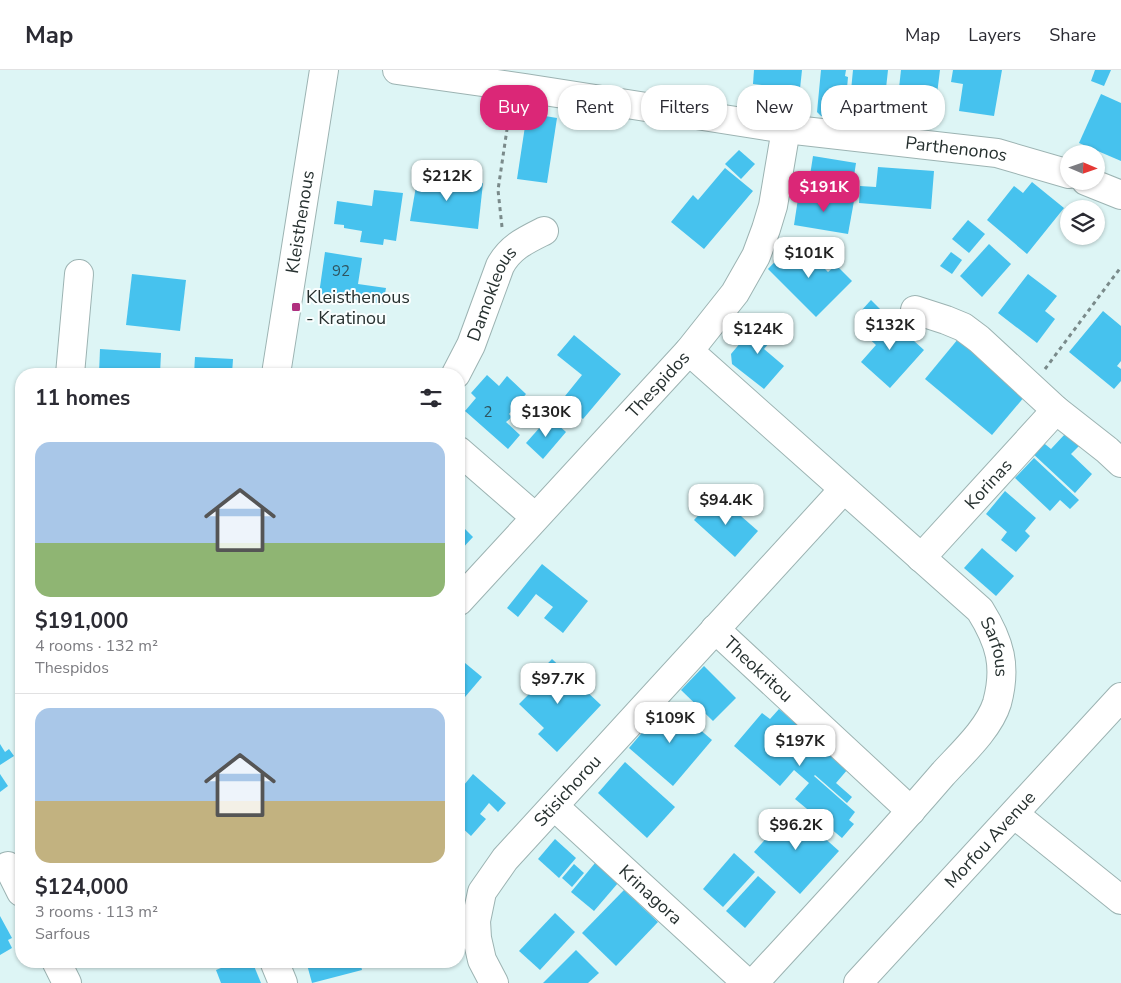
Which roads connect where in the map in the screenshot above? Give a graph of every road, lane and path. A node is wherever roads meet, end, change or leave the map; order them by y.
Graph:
1 (324, 70) edge
2 (397, 70) edge
3 (522, 81) edge
4 (737, 120) edge
5 (786, 130) edge
6 (795, 130) edge
7 (1060, 171) edge
8 (1105, 189) edge
9 (1121, 195) edge
10 (544, 230) dead end
11 (505, 256) junction
12 (1121, 267) edge
13 (79, 274) dead end
14 (915, 310) dead end
15 (689, 351) junction
16 (71, 368) edge
17 (277, 368) edge
18 (459, 368) edge
19 (1032, 388) junction
20 (1056, 410) junction
21 (465, 456) edge
22 (1121, 463) edge
23 (843, 490) junction
24 (535, 516) junction
25 (921, 558) junction
26 (465, 594) edge
27 (715, 629) junction
28 (1121, 697) edge
29 (554, 806) junction
30 (911, 811) junction
31 (1014, 814) junction
32 (10, 864) edge
33 (15, 877) edge
34 (1121, 900) edge
35 (60, 968) edge
36 (277, 968) edge
37 (67, 983) edge
38 (283, 983) edge
39 (494, 983) edge
40 (747, 983) edge
41 (754, 983) edge
42 (858, 983) edge

1 - 17 street, Kleisthenous
2 - 3 street, Parthenonos
3 - 4 street, Parthenonos
3 - 11 path
5 - 15 street, Thespidos
6 - 7 street, Parthenonos
8 - 9 street
10 - 11 street, Damokleous
11 - 18 street, Damokleous
12 - 19 path
13 - 16 street
14 - 19 street
15 - 23 street, Sarfous
15 - 24 street, Thespidos
19 - 20 street
20 - 22 street
20 - 25 street, Korinas
21 - 24 street
23 - 25 street, Sarfous
23 - 27 street, Stisichorou
24 - 26 street, Thespidos
25 - 30 street, Sarfous
27 - 29 street, Stisichorou
27 - 30 street, Theokritou
28 - 31 street, Morfou Avenue
29 - 39 street, Stisichorou
29 - 40 street, Krinagora
30 - 41 street, Sarfous
31 - 34 street
31 - 42 street, Morfou Avenue
32 - 33 street
35 - 37 street
36 - 38 street

